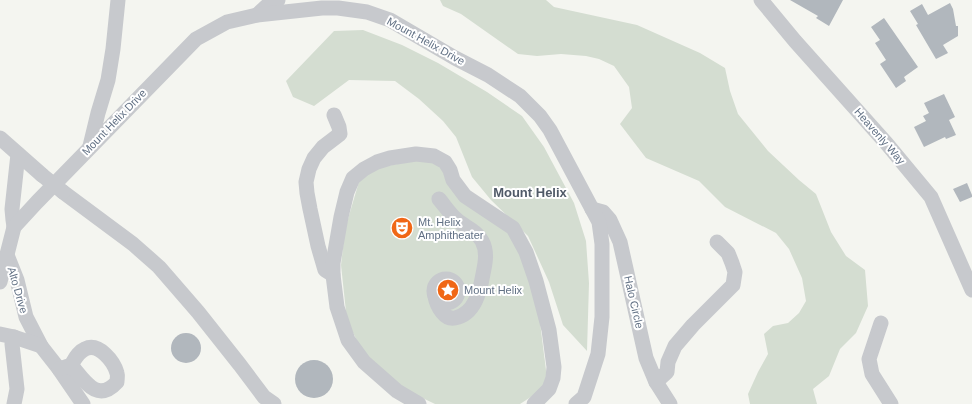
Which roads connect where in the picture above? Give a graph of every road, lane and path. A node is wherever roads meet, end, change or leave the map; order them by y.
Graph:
1 (118, 0) edge
2 (278, 0) edge
3 (761, 0) edge
4 (257, 15) junction
5 (334, 115) dead end
6 (0, 138) edge
7 (90, 147) junction
8 (18, 154) junction
9 (439, 199) dead end
10 (591, 209) junction
11 (14, 227) junction
12 (717, 242) dead end
13 (7, 254) junction
14 (333, 275) junction
15 (0, 282) edge
16 (972, 290) edge
17 (435, 296) dead end
18 (881, 323) dead end
19 (7, 336) edge
20 (41, 346) junction
21 (656, 382) junction
22 (582, 402) edge
23 (14, 404) edge
24 (83, 404) edge
25 (274, 404) edge
26 (419, 404) edge
27 (534, 404) edge
28 (670, 404) edge
29 (890, 404) edge

1 - 7 street
2 - 4 street
3 - 16 street, Heavenly Way
4 - 7 street, Mount Helix Drive
4 - 10 street, Mount Helix Drive
5 - 14 street
6 - 8 street
7 - 11 street, Mount Helix Drive
8 - 11 street
8 - 25 street, bridge
9 - 17 street
10 - 21 street, Halo Circle
10 - 22 street, Mount Helix Drive
11 - 13 street, Mount Helix Drive
12 - 21 street
13 - 15 street, Mount Helix Drive
13 - 20 street, Alto Drive
14 - 26 street
14 - 27 street
18 - 29 street
19 - 20 street
19 - 23 street
20 - 24 street, Alto Drive
21 - 28 street, Halo Circle

